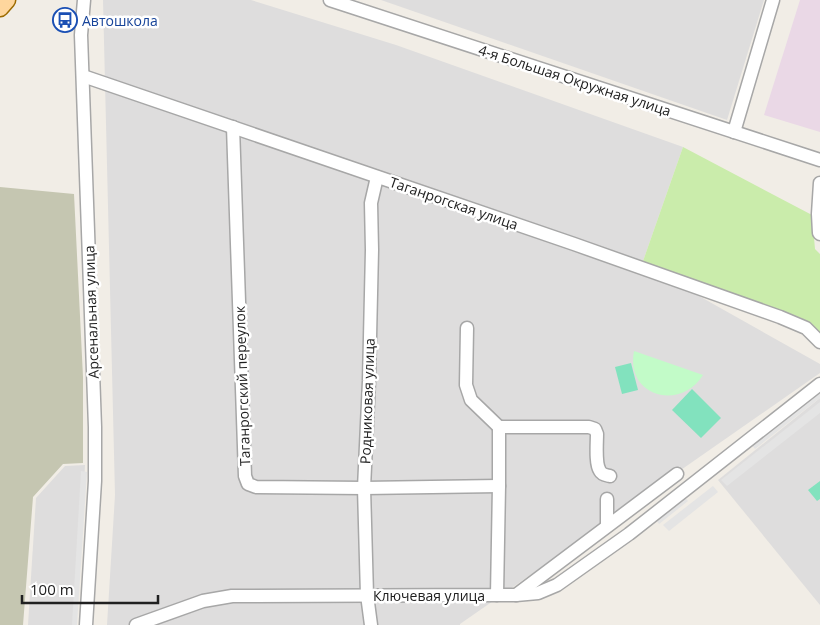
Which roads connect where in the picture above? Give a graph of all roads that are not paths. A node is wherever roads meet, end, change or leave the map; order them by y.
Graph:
1 (6, 0) edge
2 (84, 0) edge
3 (330, 0) edge
4 (773, 0) edge
5 (0, 8) edge
6 (83, 76) junction
7 (234, 127) junction
8 (734, 132) junction
9 (820, 160) edge
10 (377, 177) junction
11 (820, 183) edge
12 (820, 234) edge
13 (467, 328) dead end
14 (820, 342) edge
15 (820, 384) edge
16 (499, 427) junction
17 (677, 474) dead end
18 (610, 476) dead end
19 (499, 486) junction
20 (364, 488) junction
21 (607, 499) dead end
22 (607, 526) junction
23 (367, 595) junction
24 (497, 595) junction
25 (516, 596) junction
26 (86, 625) edge
27 (136, 625) edge
28 (372, 625) edge

1 - 5 main road
2 - 6 street, Арсенальная улица
3 - 8 street, 4-я Большая Окружная улица
4 - 8 street
6 - 7 street, Таганрогская улица
6 - 26 street, Арсенальная улица
7 - 10 street, Таганрогская улица
7 - 20 street, Таганрогский переулок
8 - 9 street, 4-я Большая Окружная улица
10 - 14 street, Таганрогская улица
10 - 20 street, Родниковая улица
11 - 12 street
13 - 16 street
15 - 25 street
16 - 18 street
16 - 19 street, Ключевая улица
17 - 22 street
19 - 20 street, Таганрогский переулок
19 - 24 street, Ключевая улица
20 - 23 street, Родниковая улица
21 - 22 street
22 - 25 street
23 - 24 street, Ключевая улица
23 - 27 street, Ключевая улица
23 - 28 street, Родниковая улица
24 - 25 street

